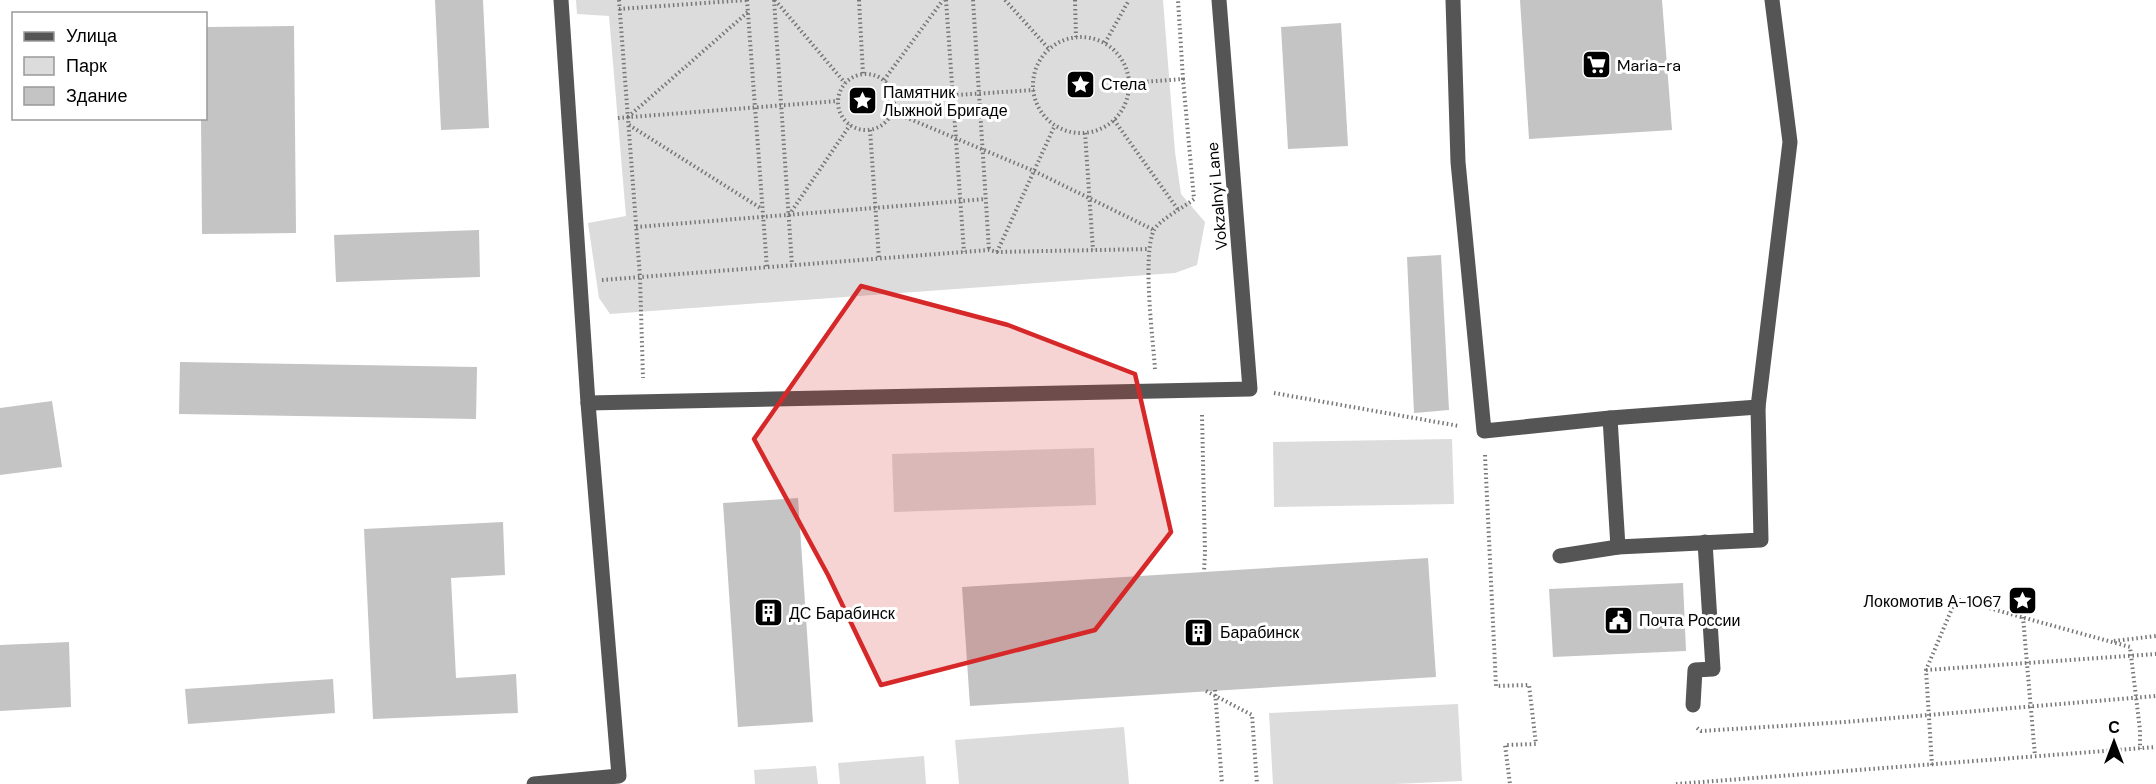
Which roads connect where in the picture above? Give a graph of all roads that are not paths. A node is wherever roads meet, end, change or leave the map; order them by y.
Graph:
1 (561, 0) edge
2 (1219, 0) edge
3 (1453, 0) edge
4 (1772, 0) edge
5 (588, 403) junction
6 (1758, 407) junction
7 (1610, 418) junction
8 (1706, 542) junction
9 (1618, 547) junction
10 (1560, 556) dead end
11 (1693, 705) road end
12 (534, 784) edge

1 - 5 street
2 - 5 street, Vokzalnyi Lane
3 - 7 street
4 - 6 street
5 - 12 street
6 - 7 street
6 - 8 street
7 - 9 street
8 - 9 street
8 - 11 street
9 - 10 street

